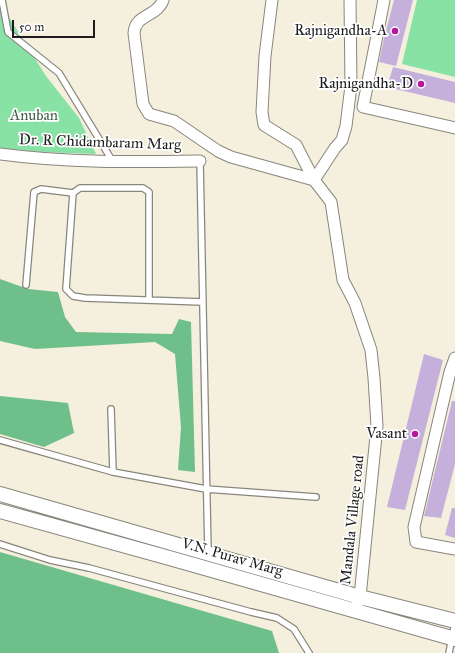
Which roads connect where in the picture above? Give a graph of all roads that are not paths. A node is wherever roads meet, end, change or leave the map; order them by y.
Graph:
1 (2, 0) edge
2 (163, 0) edge
3 (272, 0) edge
4 (350, 0) edge
5 (384, 0) edge
6 (455, 128) edge
7 (0, 154) edge
8 (200, 161) joint
9 (114, 162) junction
10 (314, 180) junction
11 (72, 193) junction
12 (26, 285) dead end
13 (149, 300) junction
14 (203, 302) junction
15 (455, 358) edge
16 (111, 409) dead end
17 (0, 440) edge
18 (113, 472) junction
19 (206, 490) junction
20 (0, 494) edge
21 (316, 497) dead end
22 (0, 511) edge
23 (0, 544) edge
24 (176, 544) junction
25 (455, 548) edge
26 (208, 553) junction
27 (173, 559) junction
28 (360, 597) junction
29 (354, 611) junction
30 (455, 621) edge
31 (453, 639) edge
32 (309, 653) edge
33 (449, 653) edge

1 - 9 lane
2 - 10 street
3 - 10 street, Mandala Village road
4 - 10 street
5 - 6 street
7 - 9 street, Dr. R Chidambaram Marg
8 - 9 street, Dr. R Chidambaram Marg
8 - 14 lane
10 - 28 street, Mandala Village road
11 - 12 lane
11 - 13 lane
11 - 13 lane
13 - 14 lane
14 - 19 lane
15 - 25 street
16 - 18 lane
17 - 18 lane
18 - 19 lane
19 - 21 lane
19 - 26 lane
20 - 24 street, V.N. Purav Marg
22 - 27 street, V.N. Purav Marg
23 - 32 lane
24 - 26 street, V.N. Purav Marg
24 - 27 street
26 - 28 street, V.N. Purav Marg
27 - 29 street, V.N. Purav Marg
28 - 29 street, Mandala Village road
28 - 30 street, V.N. Purav Marg
29 - 31 street, V.N. Purav Marg
30 - 31 lane
31 - 33 lane

